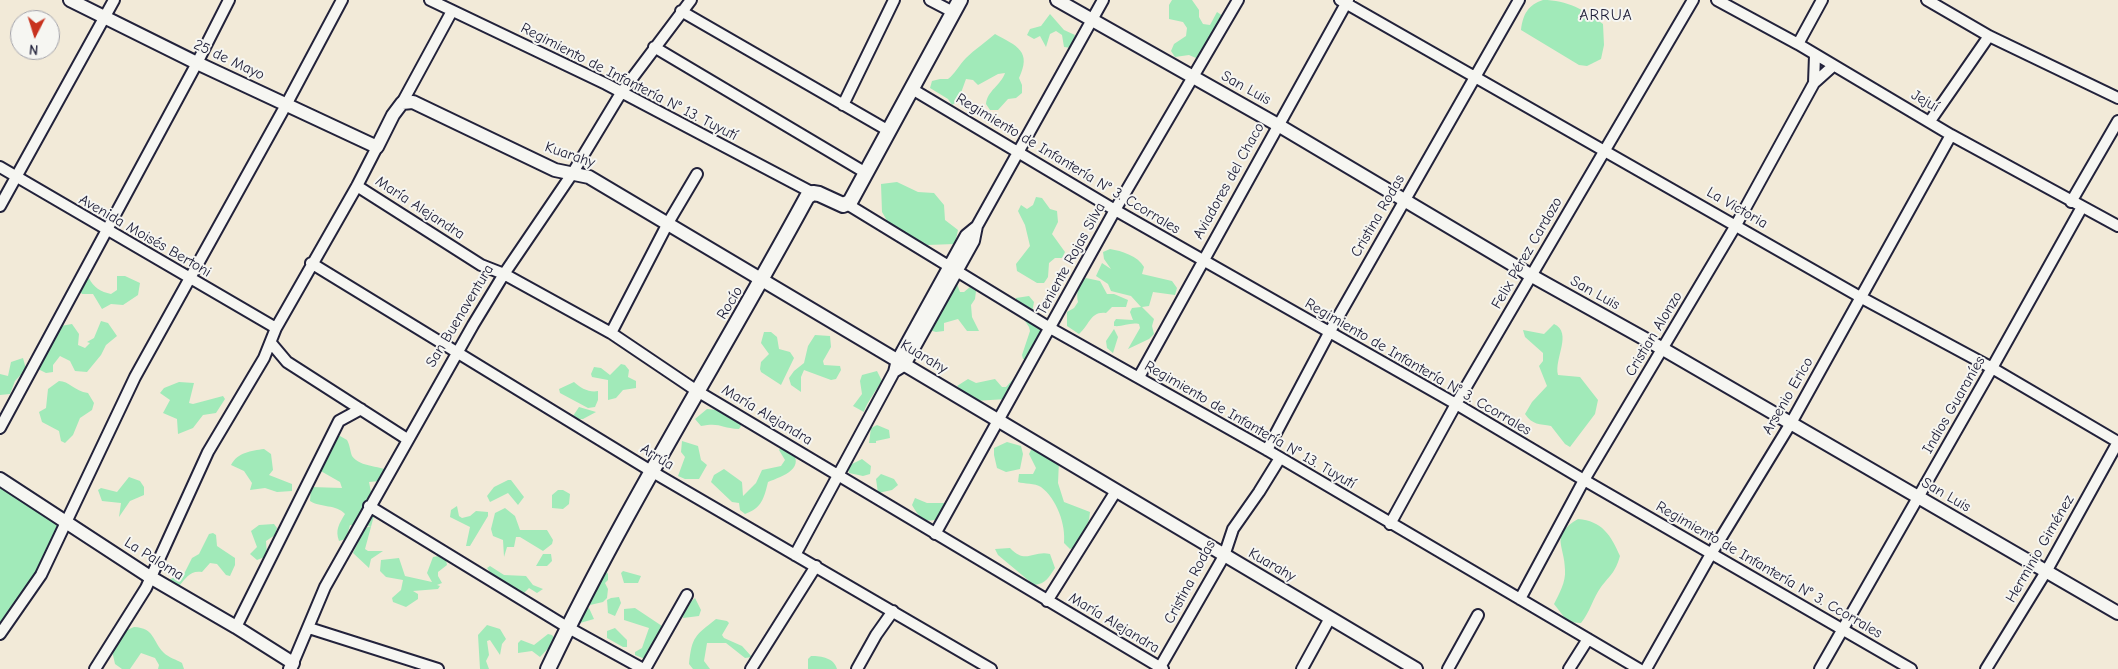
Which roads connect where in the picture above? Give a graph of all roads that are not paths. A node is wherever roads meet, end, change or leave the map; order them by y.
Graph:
1 (70, 0) edge
2 (114, 0) edge
3 (229, 0) edge
4 (342, 0) edge
5 (430, 0) edge
6 (691, 0) edge
7 (894, 0) edge
8 (930, 0) edge
9 (1057, 0) edge
10 (1103, 0) edge
11 (1238, 0) edge
12 (1520, 0) edge
13 (1694, 0) edge
14 (1717, 0) edge
15 (1822, 0) edge
16 (1927, 0) edge
17 (1345, 1) edge
18 (957, 6) edge
19 (681, 10) junction
20 (452, 11) junction
21 (105, 18) junction
22 (1092, 20) junction
23 (1988, 36) junction
24 (1798, 44) junction
25 (654, 47) junction
26 (1815, 54) junction
27 (197, 63) junction
28 (1833, 66) junction
29 (1475, 75) junction
30 (1192, 77) junction
31 (1814, 84) junction
32 (912, 89) junction
33 (621, 93) junction
34 (2118, 98) edge
35 (402, 103) junction
36 (286, 105) junction
37 (843, 105) junction
38 (2118, 120) edge
39 (1930, 121) junction
40 (1278, 125) junction
41 (889, 132) junction
42 (1951, 135) junction
43 (377, 147) junction
44 (1017, 151) junction
45 (1604, 151) junction
46 (0, 167) edge
47 (866, 173) junction
48 (572, 174) junction
49 (697, 174) dead end
50 (17, 177) junction
51 (357, 186) junction
52 (812, 193) junction
53 (1405, 200) junction
54 (2071, 202) junction
55 (847, 204) junction
56 (0, 206) edge
57 (2082, 207) junction
58 (1115, 210) junction
59 (668, 223) junction
60 (1736, 225) junction
61 (977, 226) junction
62 (2118, 226) edge
63 (105, 230) junction
64 (1202, 260) junction
65 (311, 263) junction
66 (948, 266) junction
67 (958, 272) junction
68 (504, 274) junction
69 (1532, 276) junction
70 (190, 280) junction
71 (762, 280) junction
72 (1862, 298) junction
73 (276, 328) junction
74 (1050, 328) junction
75 (611, 333) junction
76 (1329, 333) junction
77 (271, 343) junction
78 (1663, 349) junction
79 (457, 352) junction
80 (899, 366) junction
81 (1992, 368) junction
82 (1139, 377) junction
83 (696, 391) junction
84 (342, 397) junction
85 (1456, 404) junction
86 (361, 409) junction
87 (339, 421) junction
88 (998, 421) junction
89 (1791, 423) junction
90 (0, 428) edge
91 (407, 439) junction
92 (2118, 442) edge
93 (1267, 450) junction
94 (1280, 458) junction
95 (651, 471) junction
96 (838, 475) junction
97 (0, 479) edge
98 (1584, 480) junction
99 (1116, 491) junction
100 (1918, 497) junction
101 (369, 506) junction
102 (67, 523) junction
103 (1390, 524) junction
104 (935, 534) junction
105 (1711, 554) junction
106 (795, 555) junction
107 (1224, 556) junction
108 (816, 566) junction
109 (2047, 570) junction
110 (150, 577) junction
111 (687, 595) dead end
112 (1520, 599) junction
113 (1047, 601) junction
114 (893, 611) junction
115 (2118, 613) edge
116 (1478, 615) dead end
117 (1330, 618) junction
118 (236, 627) junction
119 (568, 627) junction
120 (309, 628) junction
121 (1843, 630) junction
122 (0, 634) edge
123 (1588, 639) junction
124 (292, 666) edge
125 (1161, 668) edge
126 (95, 669) edge
127 (438, 669) edge
128 (548, 669) edge
129 (644, 669) edge
130 (750, 669) edge
131 (857, 669) edge
132 (991, 669) edge
133 (1302, 669) edge
134 (1416, 669) edge
135 (1448, 669) edge
136 (1569, 669) edge
137 (1639, 669) edge
138 (1646, 669) edge
139 (1820, 669) edge
140 (1911, 669) edge
141 (1986, 669) edge

1 - 21 street, 25 de Mayo
2 - 21 street
3 - 27 street
4 - 36 street
5 - 20 street, Regimiento de Infantería N° 13. Tuyutí
6 - 19 street, San Buenaventura
7 - 37 street
8 - 18 street
9 - 22 street, San Luis
10 - 22 street
11 - 30 street, Teniente Rojas Silva
12 - 29 street, Cristina Rodas
13 - 45 street, Felix Pérez Cardozo
14 - 24 street, Jejuí
15 - 24 street
16 - 23 street
17 - 29 street, La Victoria
17 - 40 street, Aviadores del Chaco
18 - 32 main road
19 - 25 street, San Buenaventura
19 - 37 street
20 - 33 street, Regimiento de Infantería N° 13. Tuyutí
20 - 35 street
21 - 27 street, 25 de Mayo
21 - 50 street
22 - 30 street, San Luis
22 - 44 street
23 - 34 street
23 - 39 street
24 - 26 street, Jejuí
25 - 33 street, San Buenaventura
25 - 47 street
26 - 28 street, Jejuí
26 - 31 street, Cristian Alonzo
27 - 36 street, 25 de Mayo
27 - 63 street
28 - 31 street, Cristian Alonzo
28 - 39 street, Jejuí
29 - 45 street, La Victoria
29 - 53 street, Cristina Rodas
30 - 40 street, San Luis
30 - 58 street, Teniente Rojas Silva
31 - 60 street, Cristian Alonzo
32 - 41 main road
32 - 44 street, Regimiento de Infantería N° 3. Ccorrales
33 - 48 street, San Buenaventura
33 - 52 street, Regimiento de Infantería N° 13. Tuyutí
35 - 43 street
35 - 48 street, Kuarahy
36 - 43 street, 25 de Mayo
36 - 70 street
37 - 41 street
38 - 54 street
39 - 42 street, Jejuí
40 - 53 street, San Luis
40 - 64 street, Aviadores del Chaco
41 - 47 main road
42 - 54 street, Jejuí
42 - 72 street, Arsenio Erico
43 - 51 street
44 - 58 street, Regimiento de Infantería N° 3. Ccorrales
44 - 61 street
45 - 60 street, La Victoria
45 - 69 street, Felix Pérez Cardozo
46 - 50 street, Avenida Moisés Bertoni
47 - 55 main road
48 - 59 street, Kuarahy
48 - 68 street, San Buenaventura
49 - 59 street
50 - 56 street
50 - 63 street, Avenida Moisés Bertoni
51 - 65 street
51 - 68 street, María Alejandra
52 - 55 main road
52 - 71 main road, Rocío
53 - 69 street, San Luis
53 - 76 street, Cristina Rodas
54 - 57 street, Jejuí
55 - 66 street, Regimiento de Infantería N° 13. Tuyutí
57 - 62 street, Jejuí
57 - 81 street, Indios Guaraníes
58 - 64 street, Regimiento de Infantería N° 3. Ccorrales
58 - 74 street, Teniente Rojas Silva
59 - 71 street, Kuarahy
59 - 75 street
60 - 72 street, La Victoria
60 - 78 street, Cristian Alonzo
61 - 66 street
61 - 67 street
63 - 70 street, Avenida Moisés Bertoni
63 - 90 street
64 - 76 street, Regimiento de Infantería N° 3. Ccorrales
64 - 82 street, Aviadores del Chaco
65 - 73 street
65 - 79 street, Arrúa
66 - 67 street, Regimiento de Infantería N° 13. Tuyutí
66 - 80 street
67 - 74 street, Regimiento de Infantería N° 13. Tuyutí
67 - 80 street
68 - 75 street, María Alejandra
68 - 79 street, San Buenaventura
69 - 78 street, San Luis
69 - 85 street, Felix Pérez Cardozo
70 - 73 street, Avenida Moisés Bertoni
70 - 102 street
71 - 80 street, Kuarahy
71 - 83 main road, Rocío
72 - 81 street, La Victoria
72 - 89 street, Arsenio Erico
73 - 77 street
74 - 82 street, Regimiento de Infantería N° 13. Tuyutí
74 - 88 street, Teniente Rojas Silva
75 - 83 street, María Alejandra
76 - 85 street, Regimiento de Infantería N° 3. Ccorrales
76 - 93 street, Cristina Rodas
77 - 84 street
77 - 110 street
78 - 89 street, San Luis
78 - 98 street, Cristian Alonzo
79 - 91 street, San Buenaventura
79 - 95 street, Arrúa
80 - 88 street, Kuarahy
80 - 96 street
81 - 92 street, La Victoria
81 - 100 street, Indios Guaraníes
82 - 93 street, Regimiento de Infantería N° 13. Tuyutí
83 - 95 main road, Rocío
83 - 96 street, María Alejandra
84 - 86 street
84 - 87 street
85 - 98 street, Regimiento de Infantería N° 3. Ccorrales
85 - 103 street, Felix Pérez Cardozo
86 - 87 street
86 - 91 street
87 - 118 street
88 - 99 street, Kuarahy
88 - 104 street, Teniente Rojas Silva
89 - 100 street, San Luis
89 - 105 street, Arsenio Erico
91 - 101 street, San Buenaventura
92 - 109 street, Herminio Giménez
93 - 94 street, Regimiento de Infantería N° 13. Tuyutí
94 - 103 street, Regimiento de Infantería N° 13. Tuyutí
94 - 107 street, Cristina Rodas
95 - 106 street, Arrúa
95 - 119 main road, Rocío
96 - 104 street, María Alejandra
96 - 106 street
97 - 102 street, La Paloma
98 - 105 street, Regimiento de Infantería N° 3. Ccorrales
98 - 112 street, Cristian Alonzo
99 - 107 street, Kuarahy
99 - 113 street
100 - 109 street, San Luis
100 - 121 street, Indios Guaraníes
101 - 119 street
101 - 120 street, San Buenaventura
102 - 110 street, La Paloma
102 - 122 street
103 - 112 street, Regimiento de Infantería N° 13. Tuyutí
104 - 113 street, María Alejandra
105 - 121 street, Regimiento de Infantería N° 3. Ccorrales
105 - 138 street, Arsenio Erico
106 - 108 street, Arrúa
107 - 117 street, Kuarahy
107 - 125 street, Cristina Rodas
108 - 114 street, Arrúa
108 - 130 street
109 - 115 street, San Luis
109 - 141 street, Herminio Giménez
110 - 118 street, La Paloma
110 - 126 street
111 - 129 street
112 - 123 street, Regimiento de Infantería N° 13. Tuyutí
113 - 125 street, María Alejandra
114 - 131 street
114 - 132 street, Arrúa
116 - 135 street
117 - 133 street
117 - 134 street, Kuarahy
118 - 124 street, La Paloma
119 - 128 main road, Rocío
119 - 129 street
120 - 124 street, San Buenaventura
120 - 127 street
121 - 139 street, Indios Guaraníes
121 - 140 street, Regimiento de Infantería N° 3. Ccorrales
123 - 136 street
123 - 137 street, Regimiento de Infantería N° 13. Tuyutí

